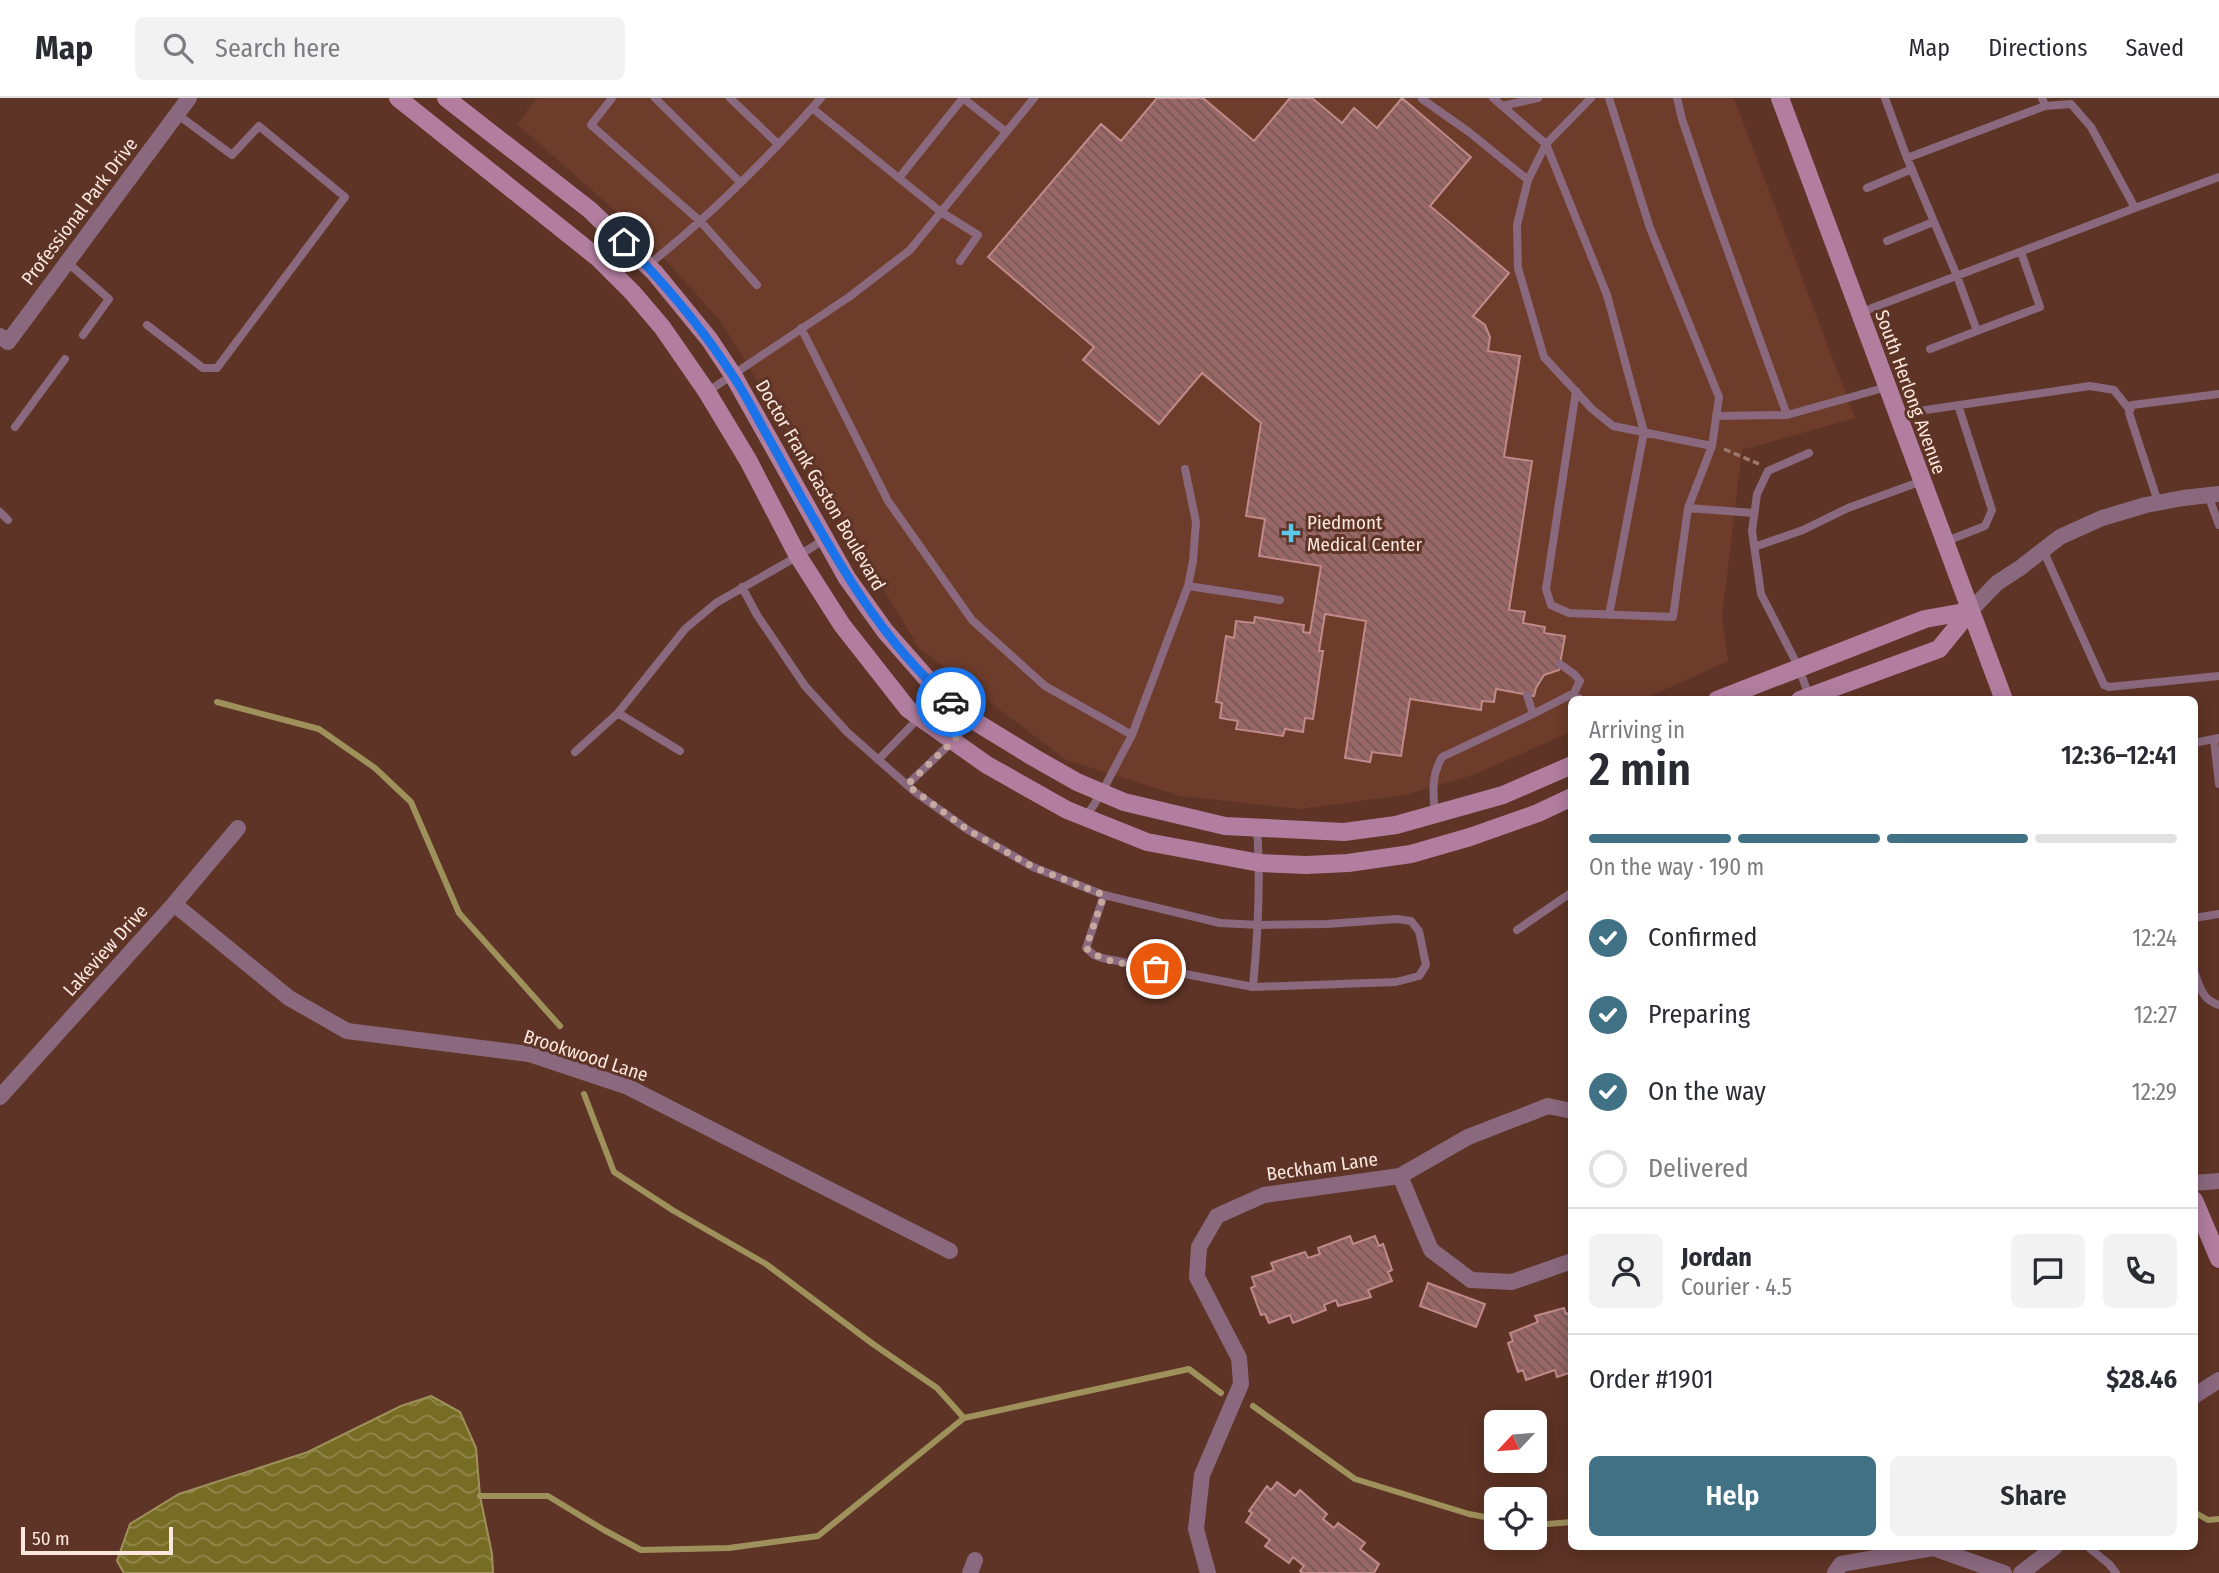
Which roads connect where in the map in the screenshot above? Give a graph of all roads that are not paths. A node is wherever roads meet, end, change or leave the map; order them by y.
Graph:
1 (189, 98) edge
2 (398, 98) edge
3 (446, 98) edge
4 (612, 98) edge
5 (655, 98) edge
6 (730, 98) edge
7 (821, 98) edge
8 (963, 98) edge
9 (1034, 98) edge
10 (1423, 98) edge
11 (1493, 98) edge
12 (1538, 98) edge
13 (1591, 98) edge
14 (1609, 98) edge
15 (1677, 98) edge
16 (1780, 98) edge
17 (1885, 98) edge
18 (2043, 102) edge
19 (1502, 106) junction
20 (812, 108) junction
21 (177, 114) junction
22 (480, 124) junction
23 (1006, 132) junction
24 (778, 144) junction
25 (1546, 144) junction
26 (462, 148) junction
27 (1907, 158) junction
28 (1912, 169) junction
29 (2219, 177) edge
30 (899, 178) junction
31 (1528, 180) junction
32 (740, 182) junction
33 (1867, 188) dead end
34 (2135, 208) junction
35 (941, 212) junction
36 (701, 222) junction
37 (1933, 222) junction
38 (1887, 241) dead end
39 (2021, 252) junction
40 (960, 261) dead end
41 (67, 262) junction
42 (647, 266) junction
43 (1956, 276) junction
44 (757, 285) dead end
45 (1859, 313) junction
46 (147, 325) dead end
47 (801, 328) junction
48 (1977, 331) junction
49 (83, 335) dead end
50 (1, 339) edge
51 (1930, 348) dead end
52 (65, 359) dead end
53 (733, 375) junction
54 (1887, 387) junction
55 (707, 391) junction
56 (1576, 391) junction
57 (2219, 394) edge
58 (1958, 405) junction
59 (2129, 409) junction
60 (1897, 414) junction
61 (1787, 415) junction
62 (1716, 416) junction
63 (15, 427) dead end
64 (1644, 432) junction
65 (1712, 446) junction
66 (1809, 453) dead end
67 (1185, 469) dead end
68 (1922, 481) junction
69 (2213, 495) edge
70 (2158, 502) junction
71 (1688, 508) junction
72 (0, 512) edge
73 (1754, 513) junction
74 (8, 520) dead end
75 (2219, 525) edge
76 (825, 539) junction
77 (1944, 542) junction
78 (1754, 547) junction
79 (2043, 550) junction
80 (798, 556) junction
81 (1188, 586) junction
82 (742, 587) junction
83 (1280, 600) dead end
84 (1970, 611) junction
85 (1609, 615) junction
86 (1560, 664) dead end
87 (1799, 668) junction
88 (2219, 676) edge
89 (942, 694) junction
90 (1527, 695) dead end
91 (1579, 696) edge
92 (1727, 696) edge
93 (1805, 696) edge
94 (1810, 696) edge
95 (2002, 696) edge
96 (1568, 702) edge
97 (618, 713) junction
98 (1533, 714) junction
99 (921, 718) junction
100 (971, 719) junction
101 (1132, 735) junction
102 (2216, 739) edge
103 (953, 741) junction
104 (2198, 742) edge
105 (575, 751) dead end
106 (680, 751) dead end
107 (878, 760) junction
108 (1568, 767) edge
109 (2219, 784) edge
110 (907, 785) junction
111 (1102, 793) junction
112 (1568, 799) edge
113 (1435, 815) junction
114 (1086, 817) junction
115 (238, 828) dead end
116 (1257, 829) junction
117 (1260, 863) junction
118 (1104, 895) junction
119 (1568, 895) edge
120 (174, 904) junction
121 (2219, 914) edge
122 (2198, 917) edge
123 (1259, 925) junction
124 (1517, 930) dead end
125 (2198, 982) edge
126 (1253, 987) junction
127 (2219, 1005) edge
128 (0, 1097) edge
129 (1568, 1110) edge
130 (1400, 1176) junction
131 (2219, 1181) edge
132 (2198, 1183) edge
133 (2198, 1209) edge
134 (950, 1251) dead end
135 (2219, 1259) edge
136 (1568, 1262) edge
137 (2219, 1380) edge
138 (2198, 1393) edge
139 (1922, 1550) edge
140 (1939, 1550) edge
141 (2051, 1550) edge
142 (2092, 1550) edge
143 (1208, 1573) edge
144 (1835, 1573) edge
145 (2004, 1573) edge
146 (2021, 1573) edge
147 (2116, 1573) edge

1 - 21 street, Professional Park Drive
2 - 26 street
3 - 22 street, Doctor Frank Gaston Boulevard
4 - 36 lane
5 - 32 lane
6 - 24 lane
7 - 20 lane
8 - 23 lane
8 - 30 lane
9 - 23 lane
10 - 31 lane
11 - 19 lane
12 - 19 lane
13 - 25 lane
14 - 62 lane
15 - 61 lane
16 - 45 street, South Herlong Avenue
17 - 27 lane
18 - 27 lane
18 - 34 lane
19 - 25 lane
20 - 24 lane
20 - 30 lane
21 - 41 street, Professional Park Drive
21 - 46 lane
22 - 26 street
22 - 42 street, Doctor Frank Gaston Boulevard
23 - 35 lane
24 - 32 lane
25 - 31 lane
25 - 64 lane
26 - 55 street
27 - 28 lane
28 - 33 lane
28 - 37 lane
29 - 34 lane
30 - 35 lane
31 - 56 lane
32 - 36 lane
34 - 39 lane
35 - 40 lane
35 - 47 lane
36 - 42 lane
36 - 44 lane
37 - 38 lane
37 - 43 lane
39 - 43 lane
39 - 48 lane
41 - 49 lane
41 - 50 street, Professional Park Drive
42 - 53 street, Doctor Frank Gaston Boulevard
43 - 45 lane
43 - 48 lane
45 - 54 street, South Herlong Avenue
47 - 53 lane
47 - 101 lane
48 - 51 lane
52 - 63 lane
53 - 55 lane
53 - 76 street, Doctor Frank Gaston Boulevard
54 - 60 street, South Herlong Avenue
54 - 61 lane
55 - 80 street
56 - 64 lane
56 - 85 lane
57 - 59 lane
58 - 59 lane
58 - 60 lane
58 - 77 lane
59 - 70 lane
60 - 68 street, South Herlong Avenue
61 - 62 lane
62 - 65 lane
64 - 65 lane
64 - 85 lane
65 - 71 lane
66 - 73 lane
67 - 81 lane
68 - 77 street, South Herlong Avenue
68 - 78 lane
69 - 70 street
69 - 75 lane
70 - 79 street
71 - 73 lane
71 - 85 lane
72 - 74 lane
73 - 78 lane
76 - 80 lane
76 - 89 street, Doctor Frank Gaston Boulevard
77 - 84 street, South Herlong Avenue
78 - 87 lane
79 - 84 street
79 - 88 lane
80 - 82 lane
80 - 99 street
81 - 83 lane
81 - 101 lane
82 - 97 lane
82 - 107 lane
84 - 87 street
84 - 94 street
84 - 95 street, South Herlong Avenue
86 - 91 lane
87 - 92 street
87 - 93 lane
89 - 99 lane
89 - 100 street, Doctor Frank Gaston Boulevard
90 - 98 lane
96 - 98 lane
97 - 105 lane
97 - 106 lane
98 - 113 lane
99 - 103 street
99 - 107 lane
100 - 103 lane
100 - 111 street, Doctor Frank Gaston Boulevard
101 - 111 lane
102 - 104 lane
102 - 109 lane
103 - 110 lane
103 - 114 street
107 - 110 lane
108 - 113 street, Doctor Frank Gaston Boulevard
110 - 118 lane
111 - 114 lane
111 - 116 street, Doctor Frank Gaston Boulevard
112 - 117 street
113 - 116 street, Doctor Frank Gaston Boulevard
114 - 117 street
115 - 120 street, Lakeview Drive
116 - 117 lane
117 - 123 lane
118 - 123 lane
118 - 126 lane
119 - 124 lane
120 - 128 street, Lakeview Drive
120 - 134 street, Brookwood Lane
121 - 122 lane
123 - 126 lane
123 - 126 lane
125 - 127 lane
129 - 130 street, Beckham Lane
130 - 136 street, Beckham Lane
130 - 143 street, Beckham Lane
131 - 132 street
133 - 135 street
137 - 138 street
139 - 144 street
140 - 145 street
141 - 146 street
142 - 147 lane

